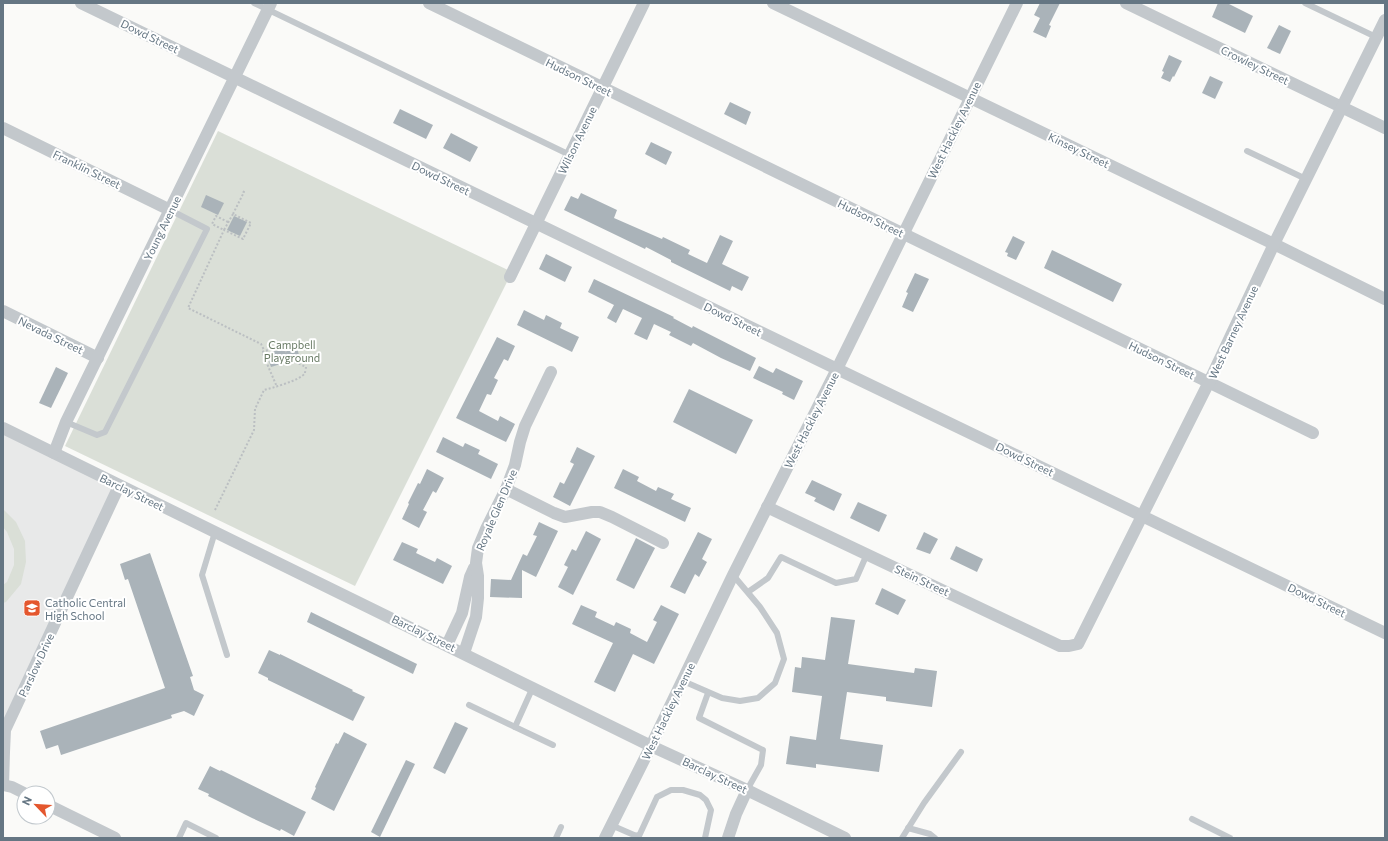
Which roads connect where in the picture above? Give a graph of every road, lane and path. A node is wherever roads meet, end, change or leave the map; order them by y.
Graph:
1 (81, 3) edge
2 (254, 3) edge
3 (429, 3) edge
4 (644, 3) edge
5 (773, 3) edge
6 (1017, 3) edge
7 (1126, 3) edge
8 (1305, 3) edge
9 (270, 6) edge
10 (1385, 20) edge
11 (1376, 37) junction
12 (236, 77) junction
13 (602, 88) junction
14 (970, 98) junction
15 (1342, 107) junction
16 (3, 128) edge
17 (1385, 128) edge
18 (1247, 152) dead end
19 (570, 155) junction
20 (1306, 179) junction
21 (242, 191) dead end
22 (170, 210) junction
23 (233, 214) junction
24 (228, 222) junction
25 (536, 224) junction
26 (224, 230) junction
27 (903, 234) junction
28 (1274, 244) junction
29 (510, 277) dead end
30 (1385, 299) edge
31 (3, 312) edge
32 (264, 350) junction
33 (98, 358) junction
34 (837, 369) junction
35 (552, 372) dead end
36 (1209, 382) junction
37 (277, 387) junction
38 (66, 422) junction
39 (3, 428) edge
40 (1313, 433) dead end
41 (54, 453) junction
42 (119, 486) junction
43 (506, 489) junction
44 (767, 507) junction
45 (215, 510) dead end
46 (1143, 516) junction
47 (215, 532) junction
48 (663, 543) dead end
49 (867, 554) junction
50 (476, 563) junction
51 (733, 574) junction
52 (748, 592) junction
53 (1385, 633) edge
54 (1078, 644) joint
55 (447, 645) junction
56 (464, 653) junction
57 (227, 655) dead end
58 (683, 681) junction
59 (533, 687) junction
60 (708, 693) junction
61 (469, 704) dead end
62 (515, 727) junction
63 (553, 745) dead end
64 (651, 746) junction
65 (961, 752) dead end
66 (3, 785) edge
67 (16, 789) edge
68 (747, 790) junction
69 (56, 809) edge
70 (1192, 819) dead end
71 (611, 825) junction
72 (561, 827) dead end
73 (908, 828) junction
74 (640, 837) edge
75 (115, 838) edge
76 (179, 838) edge
77 (216, 838) edge
78 (556, 838) edge
79 (605, 838) edge
80 (705, 838) edge
81 (728, 838) edge
82 (845, 838) edge
83 (902, 838) edge
84 (935, 838) edge
85 (1230, 838) edge

1 - 12 street, Dowd Street
2 - 9 lane
3 - 13 street, Hudson Street
4 - 13 street, Wilson Avenue
5 - 14 street, Kinsey Street
6 - 14 street, West Hackley Avenue
7 - 15 street, Crowley Street
8 - 11 lane
9 - 12 street, Young Avenue
9 - 19 lane
10 - 11 street, West Barney Avenue
11 - 15 street, West Barney Avenue
12 - 22 street, Young Avenue
12 - 25 street, Dowd Street
13 - 19 street, Wilson Avenue
13 - 27 street, Hudson Street
14 - 27 street, West Hackley Avenue
14 - 28 street, Kinsey Street
15 - 17 street, Crowley Street
15 - 20 street, West Barney Avenue
16 - 22 street, Franklin Street
18 - 20 lane
19 - 25 street, Wilson Avenue
20 - 28 street, West Barney Avenue
21 - 23 path
22 - 33 street, Young Avenue
22 - 38 lane
23 - 24 path
23 - 26 path
24 - 26 path
24 - 26 path
25 - 29 street, Wilson Avenue
25 - 34 street, Dowd Street
26 - 32 path
27 - 34 street, West Hackley Avenue
27 - 36 street, Hudson Street
28 - 30 street, Kinsey Street
28 - 36 street, West Barney Avenue
31 - 33 street, Nevada Street
32 - 37 path
32 - 37 path
33 - 38 street, Young Avenue
34 - 44 street, West Hackley Avenue
34 - 46 street, Dowd Street
35 - 43 street, Royale Glen Drive
36 - 40 street, Hudson Street
36 - 46 street, West Barney Avenue
37 - 45 path
38 - 41 street, Young Avenue
39 - 41 street, Barclay Street
41 - 42 street, Barclay Street
42 - 47 street, Barclay Street
42 - 66 street, Parslow Drive
43 - 48 street
43 - 50 street, Royale Glen Drive
44 - 49 street, Stein Street
44 - 51 street, West Hackley Avenue
46 - 53 street, Dowd Street
46 - 54 street, West Barney Avenue
47 - 55 street, Barclay Street
47 - 57 lane
49 - 52 lane
49 - 54 street, Stein Street
50 - 55 street
50 - 56 street, Royale Glen Drive
51 - 52 lane
51 - 58 street, West Hackley Avenue
52 - 60 lane
55 - 56 street, Barclay Street
56 - 59 street, Barclay Street
58 - 60 lane
58 - 64 street, West Hackley Avenue
59 - 62 lane
59 - 64 street, Barclay Street
60 - 68 lane
61 - 62 lane
62 - 63 lane
64 - 68 street, Barclay Street
64 - 71 street, West Hackley Avenue
65 - 73 lane
66 - 67 street, Parslow Drive
68 - 81 street
68 - 82 street, Barclay Street
69 - 75 street
70 - 85 lane
71 - 74 lane
71 - 79 street, West Hackley Avenue
72 - 78 lane
73 - 83 lane
73 - 84 lane
74 - 80 lane
76 - 77 lane

